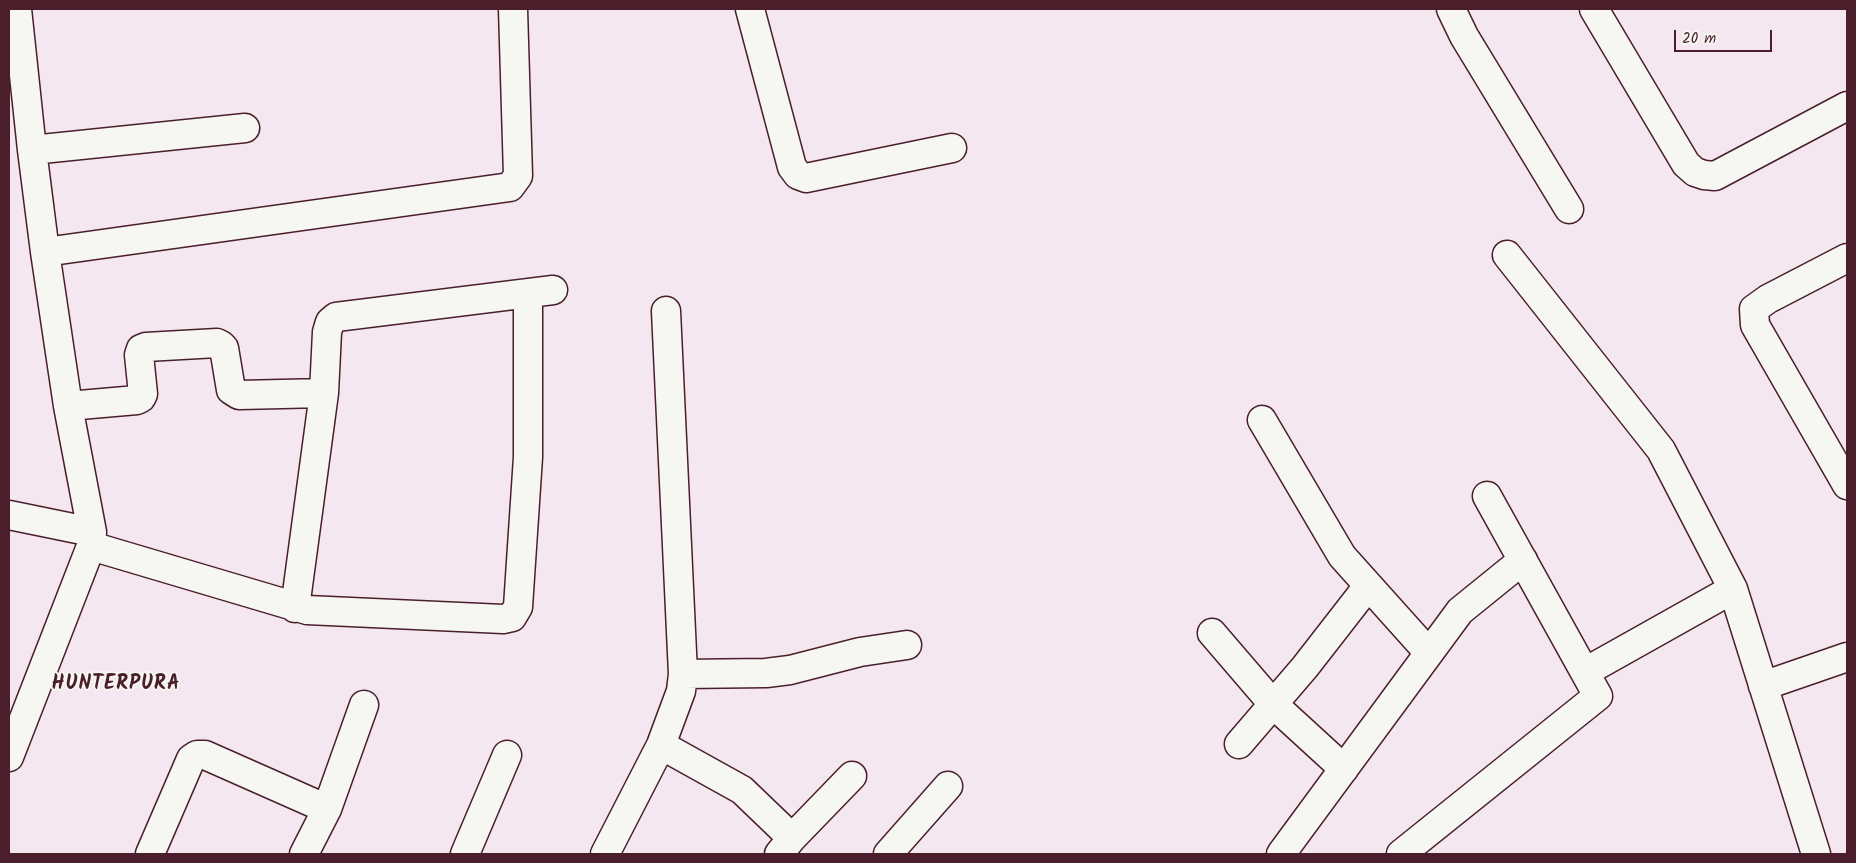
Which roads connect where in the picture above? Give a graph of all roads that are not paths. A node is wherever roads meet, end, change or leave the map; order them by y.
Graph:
1 (17, 9) edge
2 (513, 9) edge
3 (750, 9) edge
4 (1451, 9) edge
5 (1594, 9) edge
6 (15, 48) edge
7 (1847, 106) edge
8 (245, 128) dead end
9 (952, 148) dead end
10 (32, 150) junction
11 (1569, 209) dead end
12 (45, 252) junction
13 (1507, 255) dead end
14 (1847, 258) edge
15 (666, 311) dead end
16 (324, 393) junction
17 (68, 406) junction
18 (1262, 420) dead end
19 (1847, 485) edge
20 (1487, 496) dead end
21 (9, 515) edge
22 (91, 539) junction
23 (1523, 560) junction
24 (1368, 586) junction
25 (1733, 589) junction
26 (295, 608) junction
27 (1212, 633) dead end
28 (907, 645) dead end
29 (1429, 653) junction
30 (1847, 657) edge
31 (1585, 672) junction
32 (683, 674) junction
33 (1763, 686) junction
34 (1273, 704) junction
35 (364, 706) dead end
36 (1239, 744) dead end
37 (661, 745) junction
38 (507, 755) dead end
39 (9, 758) edge
40 (1344, 769) junction
41 (852, 776) dead end
42 (948, 786) dead end
43 (327, 809) junction
44 (786, 846) edge
45 (150, 854) edge
46 (304, 854) edge
47 (464, 854) edge
48 (605, 854) edge
49 (888, 854) edge
50 (1281, 854) edge
51 (1401, 854) edge
52 (1816, 854) edge

1 - 6 street
2 - 12 street
3 - 9 street
4 - 11 street
5 - 7 street
6 - 10 street
8 - 10 street
10 - 12 street
12 - 17 street
13 - 25 street
14 - 19 street
15 - 32 street
16 - 17 street
16 - 26 street
16 - 26 street
17 - 22 street
18 - 24 street
20 - 23 street
21 - 22 street
22 - 26 street
22 - 39 street
23 - 29 street
23 - 31 street
24 - 29 street
24 - 34 street
25 - 31 street
25 - 33 street
27 - 34 street
28 - 32 street
29 - 40 street
30 - 33 street
31 - 51 street
32 - 37 street
33 - 52 street
34 - 36 street
34 - 40 street
35 - 43 street
37 - 44 street
37 - 48 street
38 - 47 street
40 - 50 street
41 - 44 street
42 - 49 street
43 - 45 street
43 - 46 street

